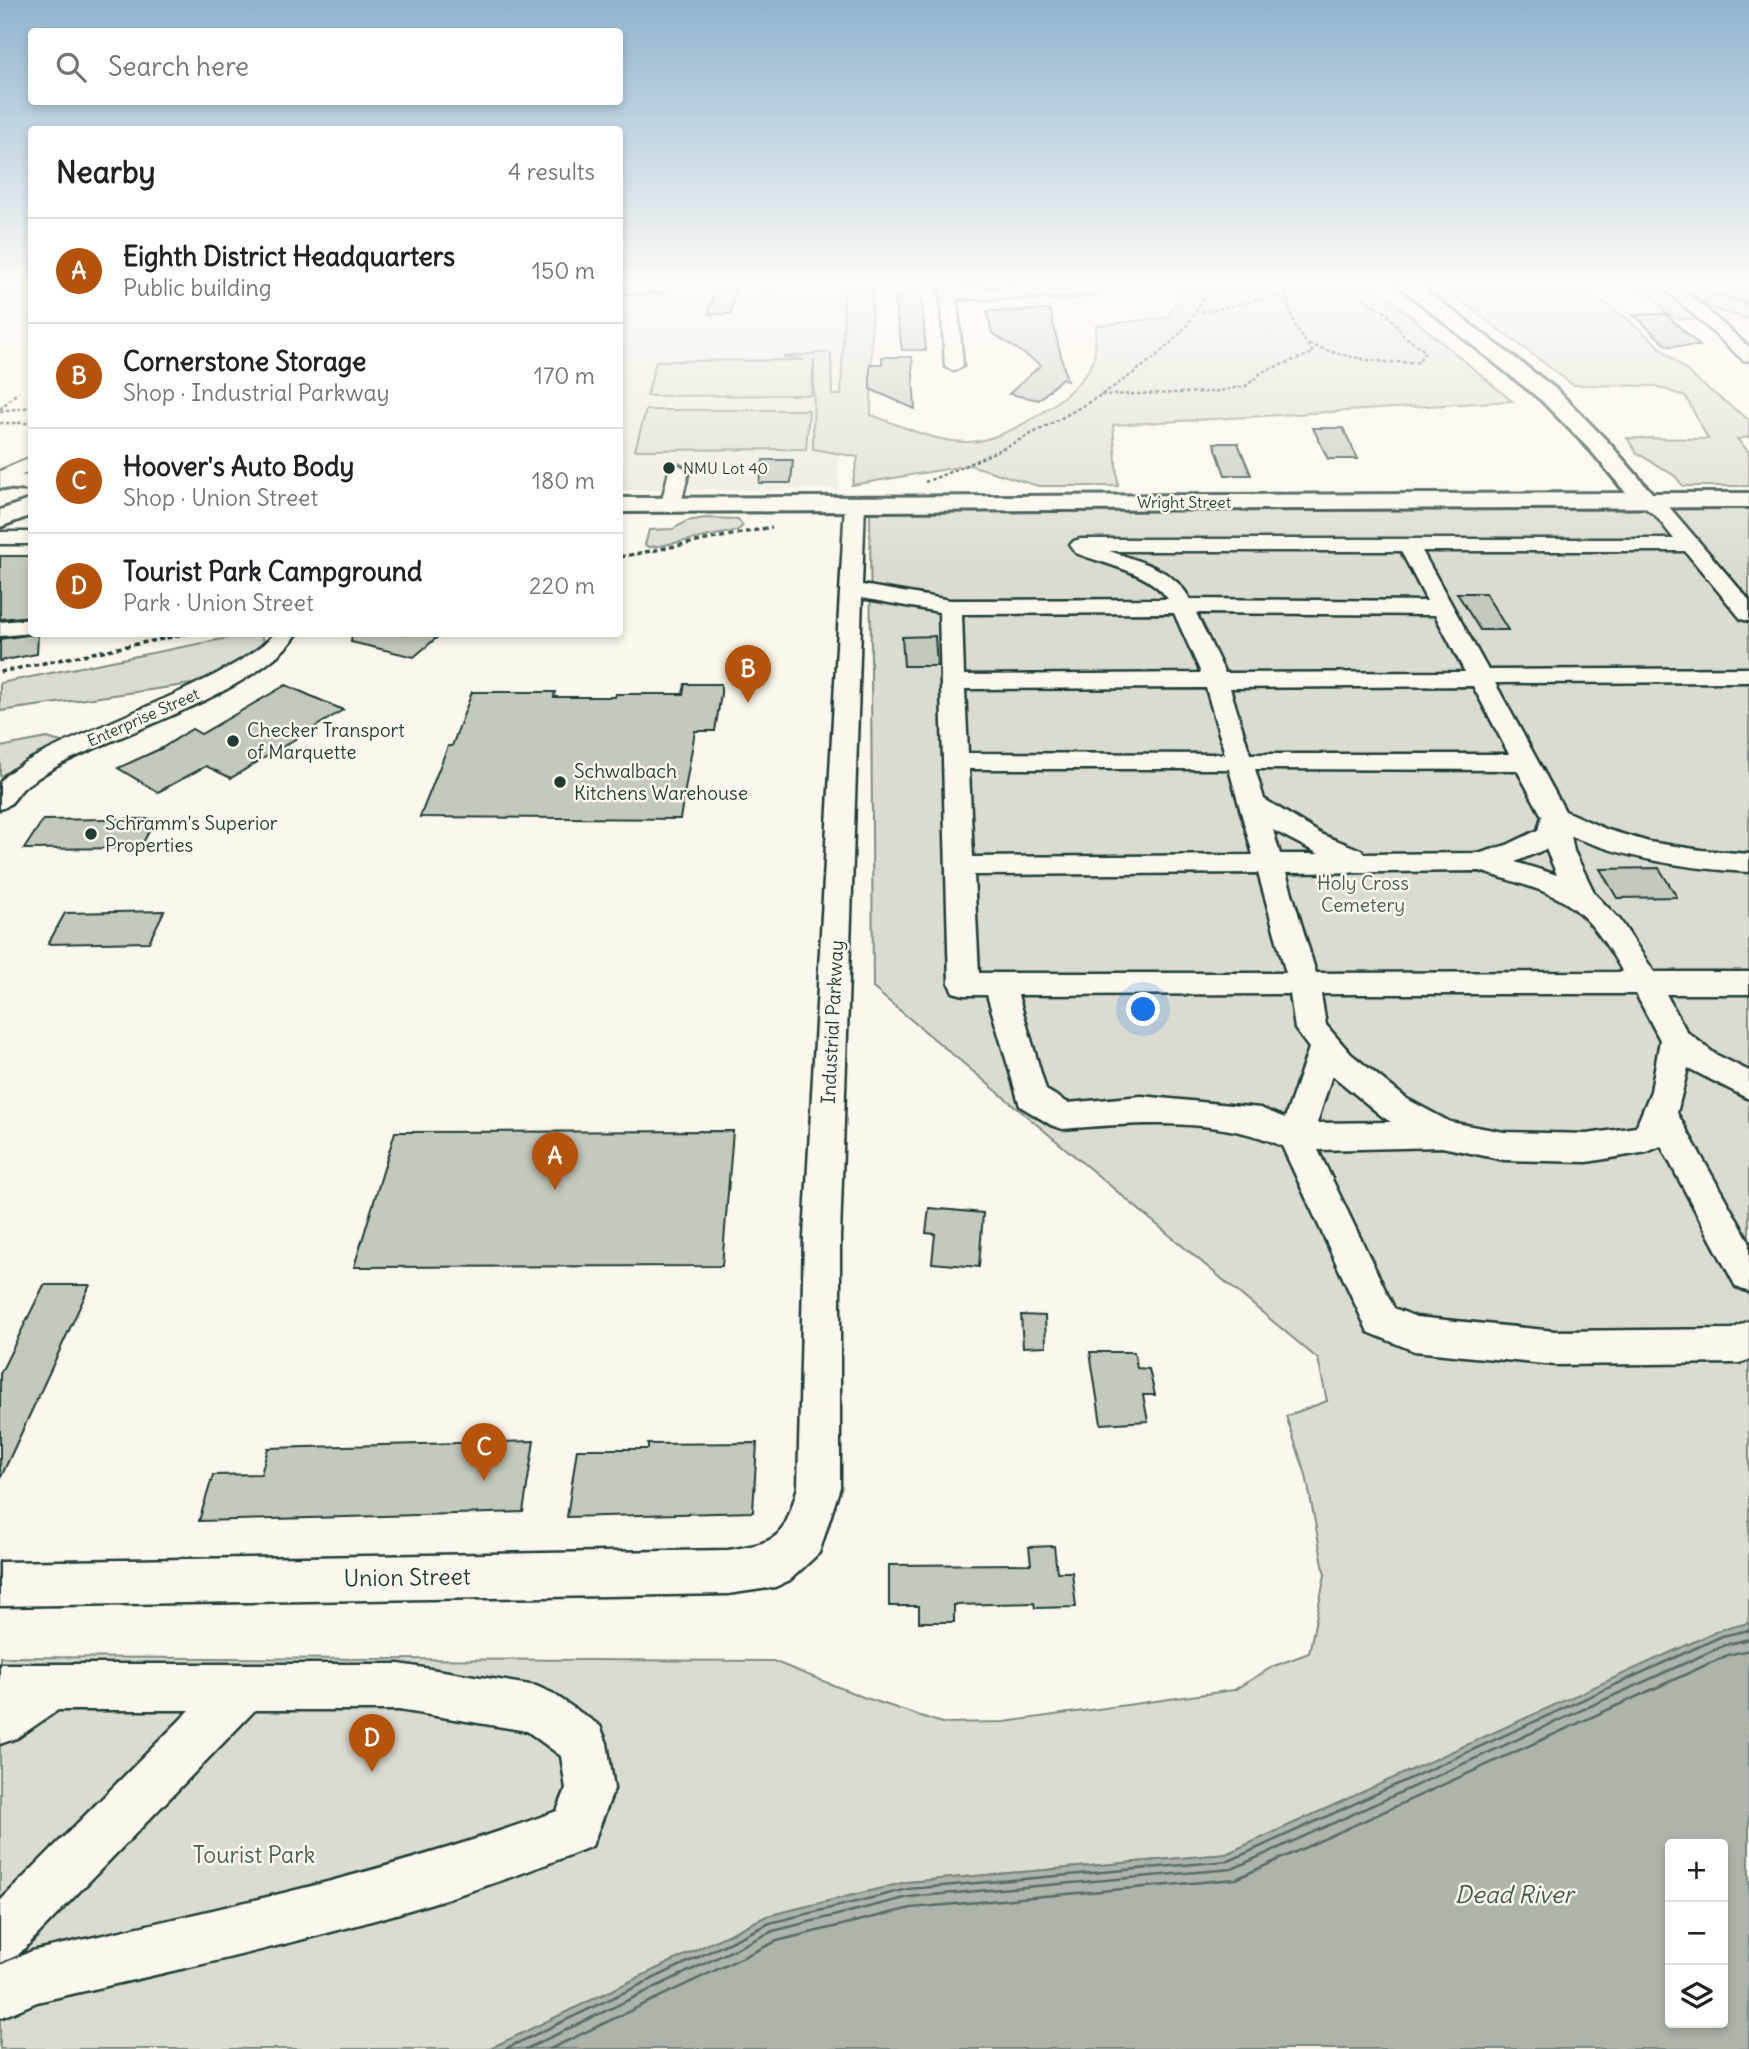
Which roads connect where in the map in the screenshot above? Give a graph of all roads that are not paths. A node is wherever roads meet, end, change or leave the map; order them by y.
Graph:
1 (1528, 379) edge
2 (28, 465) edge
3 (679, 471) dead end
4 (0, 479) edge
5 (28, 482) edge
6 (1749, 500) edge
7 (1646, 501) junction
8 (855, 503) junction
9 (671, 504) junction
10 (623, 505) edge
11 (28, 508) edge
12 (28, 516) edge
13 (0, 519) edge
14 (0, 538) edge
15 (28, 538) edge
16 (1408, 545) junction
17 (1691, 545) junction
18 (851, 590) junction
19 (1182, 606) junction
20 (950, 607) junction
21 (1442, 608) junction
22 (1749, 614) edge
23 (28, 625) edge
24 (0, 628) edge
25 (284, 637) edge
26 (1749, 675) edge
27 (1481, 679) junction
28 (1216, 680) junction
29 (953, 682) junction
30 (956, 761) junction
31 (1526, 762) junction
32 (1240, 764) junction
33 (0, 801) edge
34 (1251, 803) junction
35 (1555, 816) junction
36 (1481, 862) junction
37 (1268, 863) junction
38 (1370, 863) junction
39 (1749, 863) edge
40 (960, 866) junction
41 (1584, 901) junction
42 (1645, 983) junction
43 (1749, 983) edge
44 (999, 984) junction
45 (1304, 984) junction
46 (1676, 1040) junction
47 (1326, 1046) junction
48 (1749, 1086) edge
49 (1661, 1115) junction
50 (1443, 1134) junction
51 (1295, 1137) junction
52 (1749, 1276) edge
53 (1749, 1338) edge
54 (804, 1538) joint
55 (0, 1584) edge
56 (0, 1687) edge
57 (52, 1687) junction
58 (245, 1687) junction
59 (0, 1721) edge
60 (0, 1937) edge
61 (0, 1992) edge

1 - 7 main road
2 - 4 street
3 - 9 street
4 - 5 main road
6 - 7 main road, Wright Street
7 - 8 main road, Wright Street
7 - 17 street
8 - 9 main road, Wright Street
8 - 18 street, Industrial Parkway
9 - 10 main road, Wright Street
11 - 13 main road
12 - 13 main road
14 - 15 street
16 - 17 street
16 - 19 street
16 - 21 street
17 - 22 street
18 - 20 street
18 - 54 street, Industrial Parkway
19 - 20 street
19 - 21 street
19 - 28 street
20 - 29 street
21 - 27 street
23 - 24 street
25 - 33 street, Enterprise Street
26 - 27 street
27 - 28 street
27 - 31 street
28 - 29 street
28 - 32 street
29 - 30 street
30 - 32 street
30 - 40 street
31 - 32 street
31 - 35 street
32 - 34 street
34 - 37 street
34 - 38 street
35 - 36 street
35 - 39 street
35 - 41 street
36 - 38 street
36 - 41 street
37 - 38 street
37 - 40 street
37 - 45 street
40 - 44 street
41 - 42 street
42 - 43 street
42 - 45 street
42 - 46 street
44 - 45 street
44 - 51 street
45 - 47 street
46 - 48 street
46 - 49 street
47 - 50 street
47 - 51 street
49 - 50 street
49 - 52 street
50 - 51 street
51 - 53 street
54 - 55 street, Union Street
56 - 57 street
57 - 58 street
57 - 59 street
58 - 60 street
58 - 61 street

